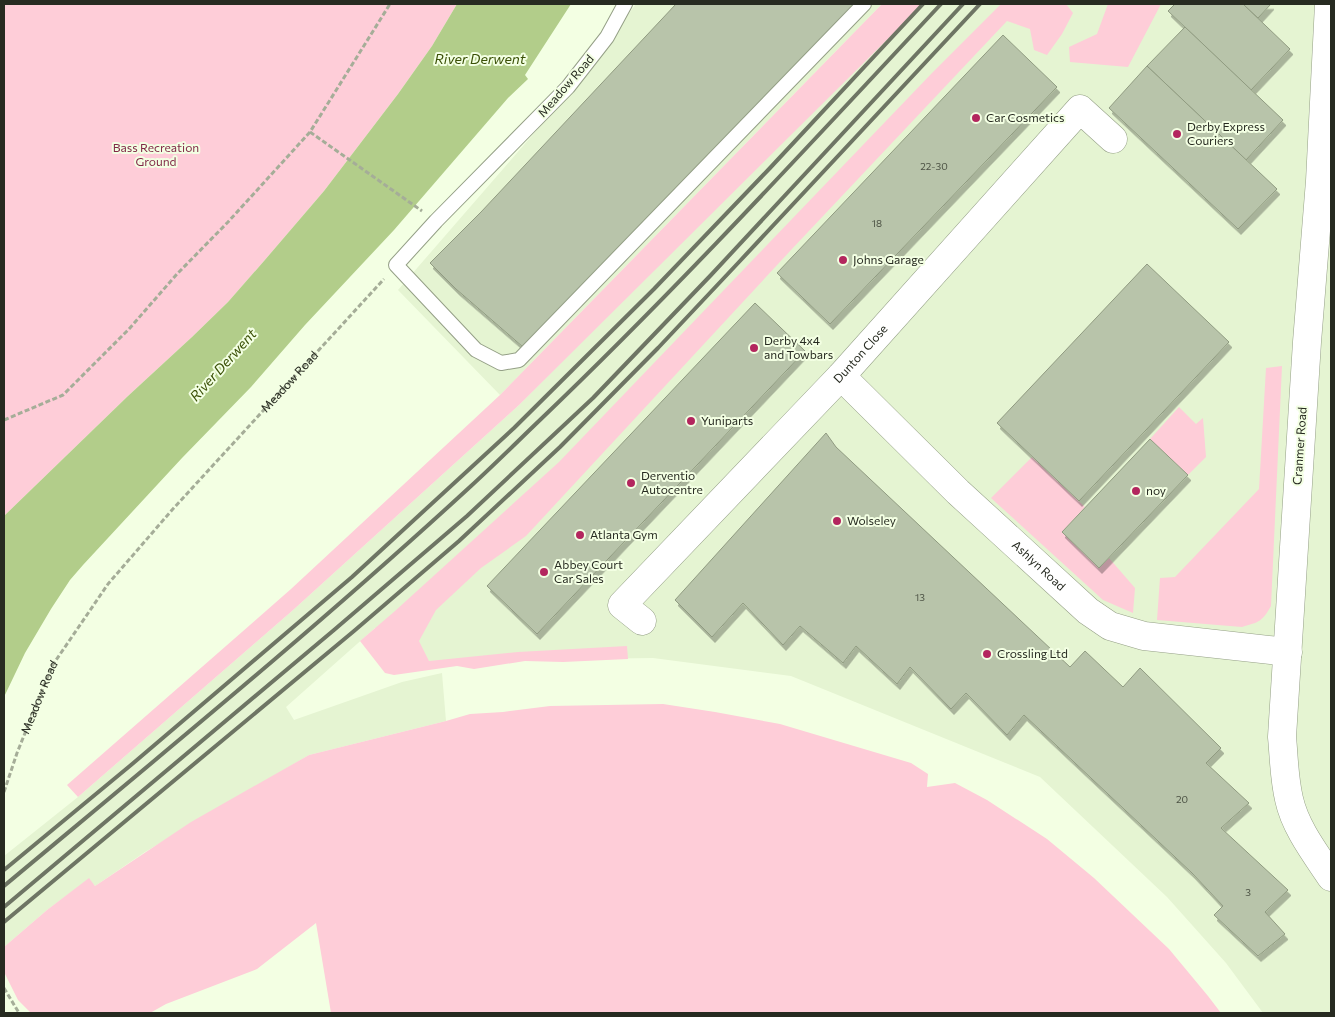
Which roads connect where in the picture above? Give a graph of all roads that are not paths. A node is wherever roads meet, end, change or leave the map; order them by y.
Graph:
1 (625, 4) edge
2 (864, 4) edge
3 (1329, 4) edge
4 (1113, 139) dead end
5 (1325, 188) edge
6 (841, 376) junction
7 (642, 622) dead end
8 (1288, 652) junction
9 (1331, 877) edge

1 - 2 lane, Meadow Road
3 - 5 street, Cranmer Road
4 - 6 street, Dunton Close
5 - 8 street, Cranmer Road
6 - 7 street, Dunton Close
6 - 8 street, Ashlyn Road
8 - 9 street, Cranmer Road

